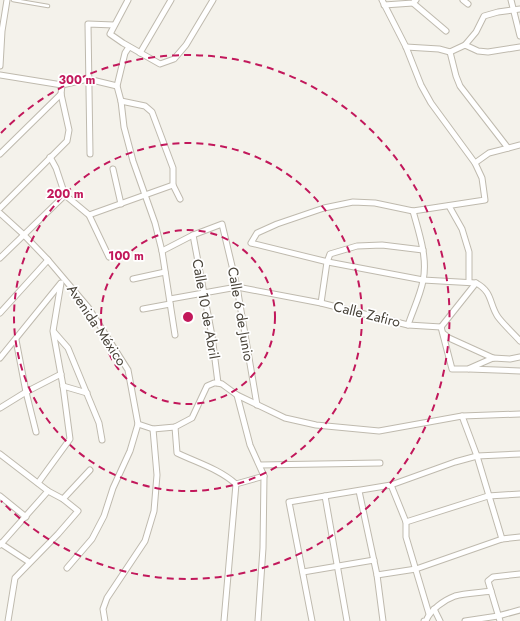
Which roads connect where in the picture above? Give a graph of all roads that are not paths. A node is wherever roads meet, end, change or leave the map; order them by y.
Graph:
1 (7, 0) edge
2 (13, 0) edge
3 (128, 0) edge
4 (171, 0) edge
5 (213, 0) edge
6 (463, 0) edge
7 (511, 0) edge
8 (383, 2) edge
9 (415, 2) edge
10 (468, 4) dead end
11 (48, 6) dead end
12 (520, 9) edge
13 (513, 11) junction
14 (114, 25) junction
15 (446, 31) dead end
16 (520, 36) edge
17 (465, 45) junction
18 (129, 47) junction
19 (406, 47) junction
20 (520, 47) edge
21 (450, 52) junction
22 (140, 53) junction
23 (0, 66) edge
24 (0, 75) edge
25 (88, 79) junction
26 (62, 85) junction
27 (117, 86) junction
28 (62, 94) junction
29 (121, 101) junction
30 (520, 145) edge
31 (508, 148) junction
32 (0, 154) edge
33 (90, 154) dead end
34 (50, 157) junction
35 (475, 164) junction
36 (113, 169) dead end
37 (173, 185) junction
38 (65, 195) junction
39 (145, 196) junction
40 (180, 199) dead end
41 (121, 204) junction
42 (449, 206) junction
43 (0, 208) edge
44 (413, 211) junction
45 (0, 213) edge
46 (89, 215) junction
47 (23, 234) junction
48 (193, 235) junction
49 (423, 250) junction
50 (162, 251) junction
51 (109, 257) dead end
52 (0, 258) edge
53 (48, 260) junction
54 (327, 262) junction
55 (165, 272) junction
56 (133, 279) dead end
57 (423, 280) junction
58 (63, 281) junction
59 (469, 282) junction
60 (476, 283) junction
61 (237, 287) junction
62 (204, 294) junction
63 (170, 301) junction
64 (321, 302) junction
65 (143, 310) dead end
66 (0, 313) edge
67 (408, 325) junction
68 (441, 328) junction
69 (53, 331) junction
70 (444, 334) junction
71 (175, 335) dead end
72 (16, 340) junction
73 (520, 341) edge
74 (520, 357) edge
75 (0, 358) edge
76 (493, 358) junction
77 (468, 369) junction
78 (520, 371) edge
79 (61, 374) junction
80 (218, 383) junction
81 (63, 386) junction
82 (26, 392) junction
83 (87, 393) junction
84 (237, 395) junction
85 (257, 405) junction
86 (0, 408) edge
87 (520, 414) edge
88 (462, 416) junction
89 (138, 424) junction
90 (175, 427) junction
91 (153, 429) junction
92 (36, 432) dead end
93 (102, 440) dead end
94 (0, 454) edge
95 (520, 454) edge
96 (477, 456) junction
97 (380, 464) dead end
98 (260, 465) junction
99 (90, 470) dead end
100 (264, 476) junction
101 (38, 483) junction
102 (236, 484) junction
103 (391, 485) junction
104 (48, 491) junction
105 (360, 491) junction
106 (520, 494) edge
107 (0, 496) edge
108 (325, 496) junction
109 (488, 496) junction
110 (63, 499) junction
111 (26, 517) junction
112 (406, 522) junction
113 (520, 537) edge
114 (502, 539) junction
115 (0, 544) edge
116 (374, 560) junction
117 (29, 562) junction
118 (338, 566) junction
119 (67, 568) dead end
120 (416, 570) junction
121 (303, 572) junction
122 (520, 574) edge
123 (377, 575) junction
124 (491, 591) junction
125 (434, 609) junction
126 (520, 610) edge
127 (429, 614) junction
128 (499, 618) edge
129 (8, 621) edge
130 (105, 621) edge
131 (224, 621) edge
132 (258, 621) edge
133 (312, 621) edge
134 (347, 621) edge
135 (383, 621) edge
136 (426, 621) edge
137 (440, 621) edge
138 (465, 621) edge

1 - 23 street
2 - 11 lane
3 - 14 street
4 - 22 street
5 - 22 street
6 - 10 street
7 - 13 street
8 - 9 street
8 - 19 street
9 - 15 street
12 - 13 street
13 - 16 street
13 - 17 street
14 - 18 street
14 - 25 street
17 - 20 street
17 - 21 street
18 - 22 street
18 - 27 street
19 - 21 street
19 - 35 street
21 - 31 street
24 - 26 street
25 - 26 street
25 - 27 street
25 - 33 street
26 - 28 street
27 - 29 street
28 - 32 street
28 - 34 street
29 - 37 street
29 - 39 street
30 - 31 street
31 - 35 street
34 - 38 street
34 - 43 street
35 - 42 street
36 - 41 street
37 - 39 street
37 - 40 street
38 - 46 street
38 - 47 street
39 - 41 street
39 - 50 street
41 - 46 street
42 - 44 street
42 - 59 street
44 - 49 street
44 - 54 street
45 - 47 street, Avenida México
46 - 51 street
47 - 52 street
47 - 53 street, Avenida México
48 - 50 street
48 - 61 street, Calle 6 de Junio
48 - 62 street, Calle 10 de Abril
49 - 54 street
49 - 57 street
50 - 55 street
53 - 58 street, Avenida México
53 - 66 street
54 - 57 street
54 - 64 street
55 - 56 street
55 - 63 street
57 - 59 street
57 - 67 street
58 - 69 street
58 - 72 street
58 - 89 street, Avenida México
59 - 60 street
60 - 68 street
60 - 73 street
61 - 62 street
61 - 64 street, Calle Zafiro
61 - 85 street, Calle 6 de Junio
62 - 63 street
62 - 80 street, Calle 10 de Abril
63 - 65 street
63 - 71 street
64 - 67 street, Calle Zafiro
67 - 68 street, Calle Zafiro
68 - 70 street
69 - 79 street
69 - 83 street
70 - 76 street
70 - 77 street
72 - 75 street
72 - 82 street
74 - 76 street
76 - 77 street
77 - 78 street
79 - 81 street
79 - 82 street
80 - 84 street
80 - 90 street
81 - 83 street
81 - 101 street
82 - 86 street
82 - 92 street
83 - 93 street
84 - 85 street
84 - 98 street
85 - 88 street
87 - 88 street
88 - 96 street
89 - 91 street
89 - 119 street
90 - 91 street
90 - 102 street
91 - 130 street
94 - 101 street
95 - 96 street
96 - 103 street
96 - 109 street
97 - 98 street
98 - 100 street
99 - 110 street
100 - 102 street
100 - 132 street
101 - 104 street
102 - 131 street
103 - 105 street
103 - 112 street
104 - 110 street
104 - 111 street
105 - 108 street
105 - 116 street
106 - 109 street
107 - 111 street
108 - 118 street
108 - 121 street
109 - 112 street
109 - 114 street
110 - 117 street
111 - 115 street
112 - 120 street
113 - 114 street
114 - 120 street
115 - 117 street
116 - 118 street
116 - 123 street
117 - 129 street
118 - 121 street
118 - 134 street
120 - 123 street
120 - 127 street
121 - 133 street
122 - 124 street
123 - 135 street
124 - 125 street
124 - 128 street
125 - 127 street
125 - 137 street
126 - 128 street
127 - 136 street
128 - 138 street

